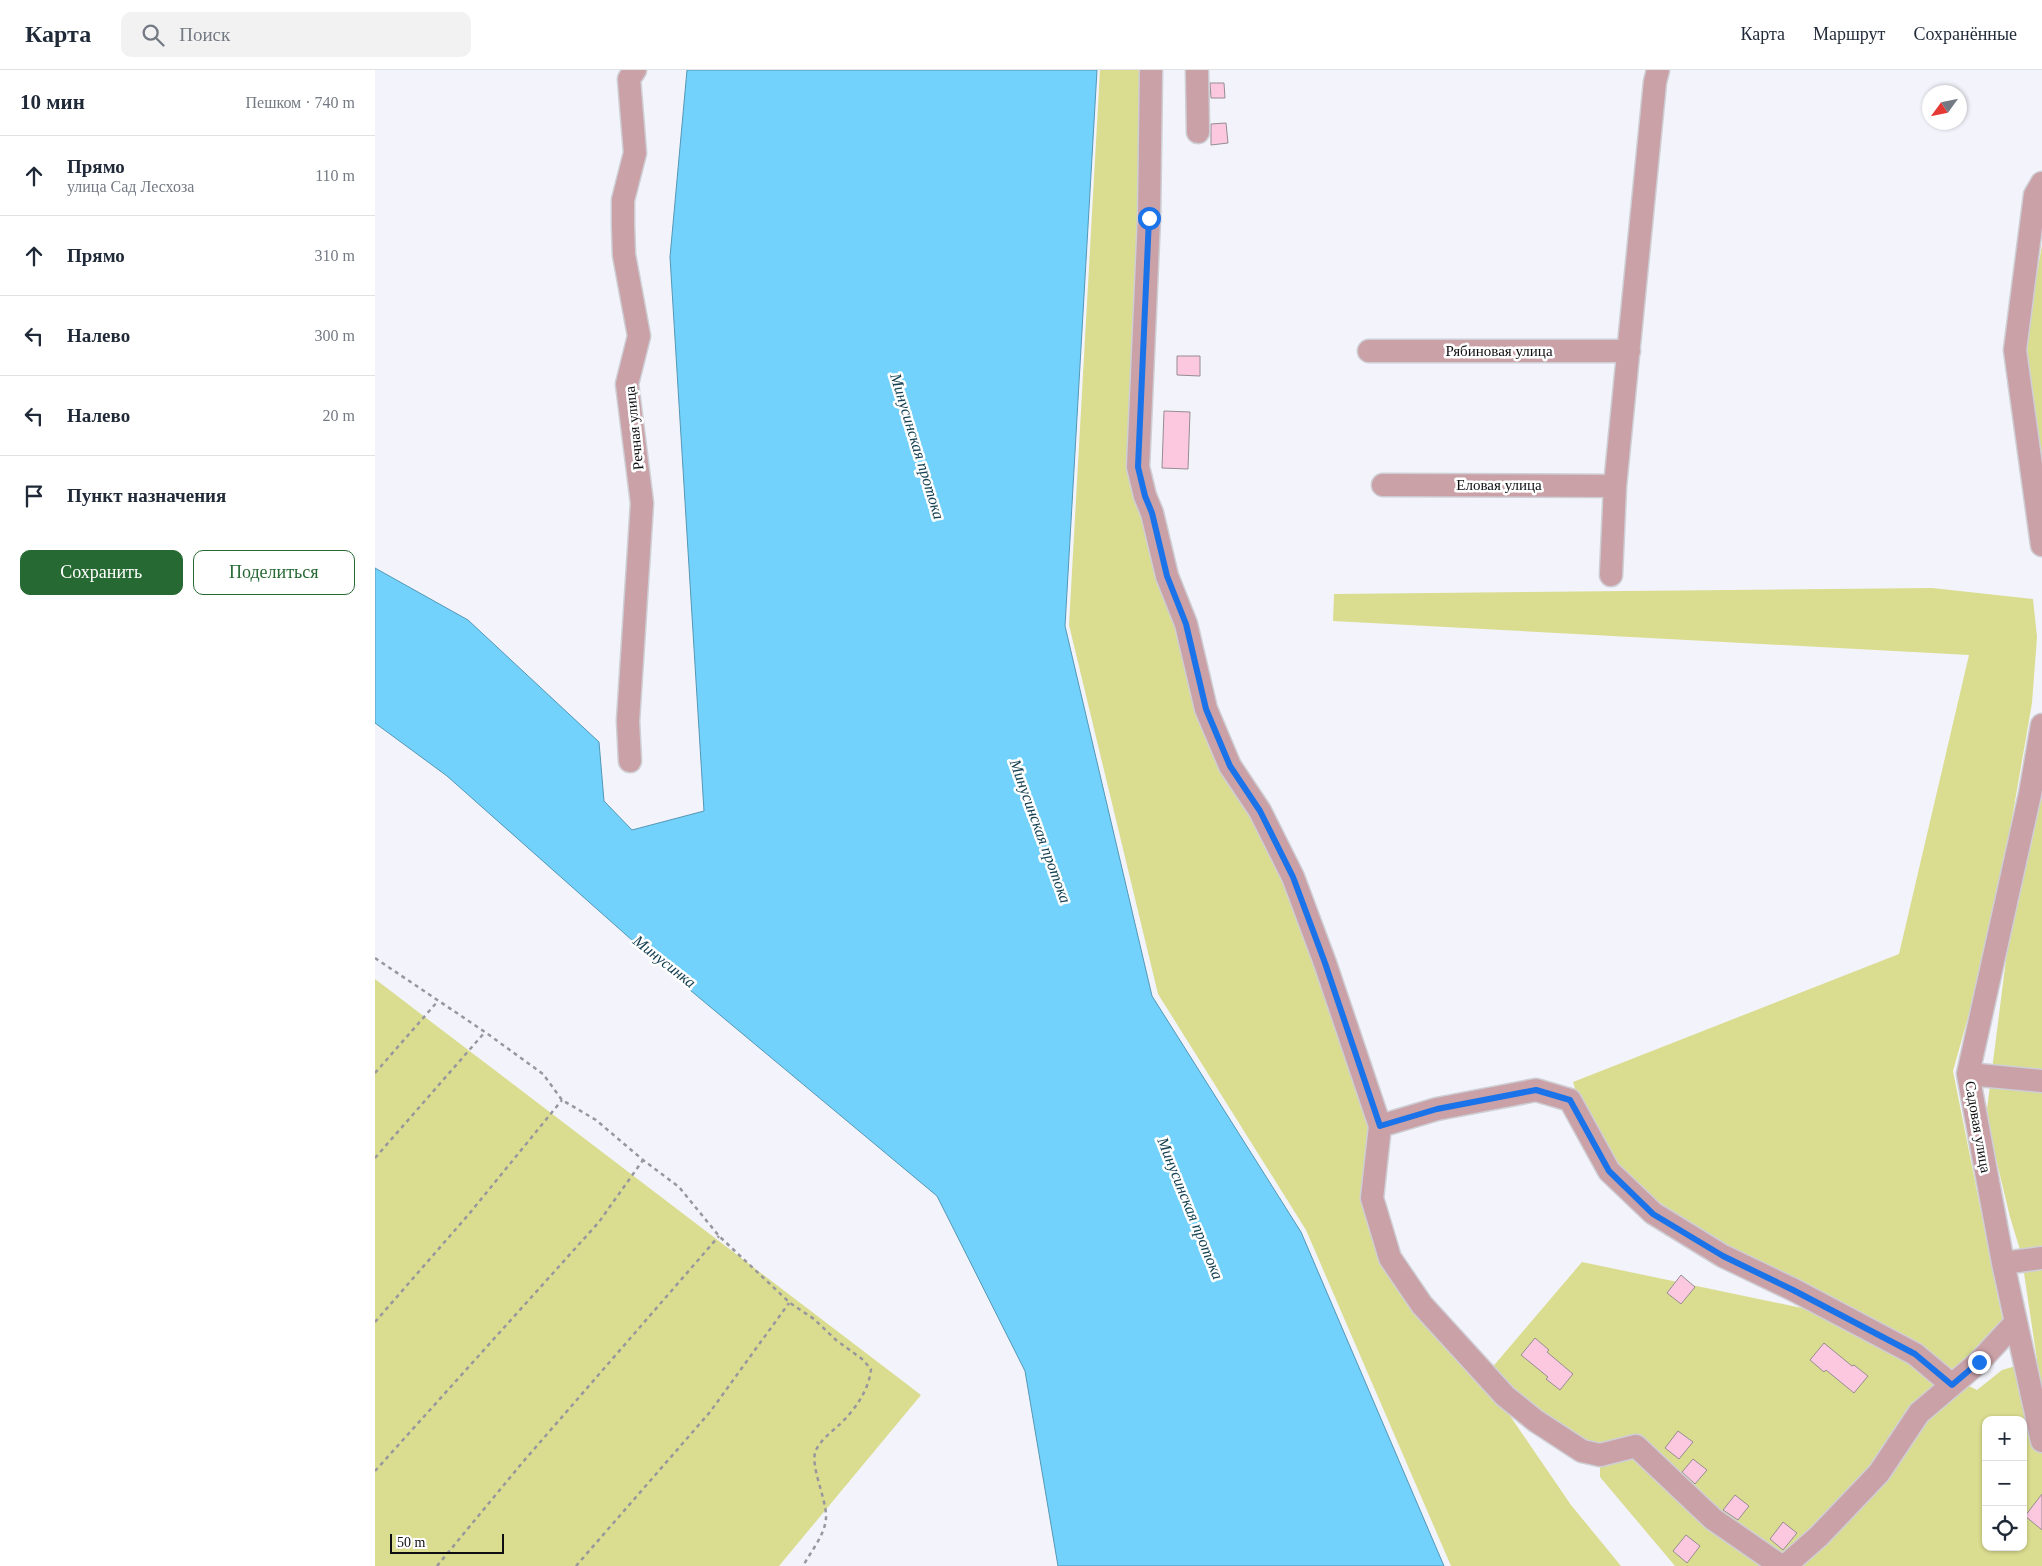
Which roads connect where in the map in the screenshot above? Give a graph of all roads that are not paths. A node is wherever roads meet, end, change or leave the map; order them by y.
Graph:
1 (635, 70) edge
2 (1151, 70) edge
3 (1197, 70) edge
4 (1658, 70) edge
5 (1198, 132) dead end
6 (2042, 183) edge
7 (2037, 233) edge
8 (1369, 351) dead end
9 (1629, 351) junction
10 (1383, 485) dead end
11 (1615, 486) junction
12 (2039, 490) edge
13 (2042, 545) edge
14 (1611, 575) dead end
15 (2042, 725) edge
16 (630, 761) dead end
17 (2036, 796) edge
18 (1968, 1074) junction
19 (2042, 1081) edge
20 (1380, 1126) junction
21 (2042, 1258) edge
22 (2003, 1263) junction
23 (2016, 1322) junction
24 (1952, 1385) junction
25 (2042, 1441) edge
26 (1783, 1566) edge

1 - 16 street, Речная улица
2 - 20 street
3 - 5 street
4 - 9 street
6 - 7 street
7 - 12 street
8 - 9 street, Рябиновая улица
9 - 11 street
10 - 11 street, Еловая улица
11 - 14 street
12 - 13 street
15 - 17 street, Садовая улица
17 - 18 street, Садовая улица
18 - 19 street
18 - 22 street, Садовая улица
20 - 24 street
20 - 26 street
21 - 22 street
22 - 23 street, Садовая улица
23 - 24 street
23 - 25 street, Садовая улица
24 - 26 street

